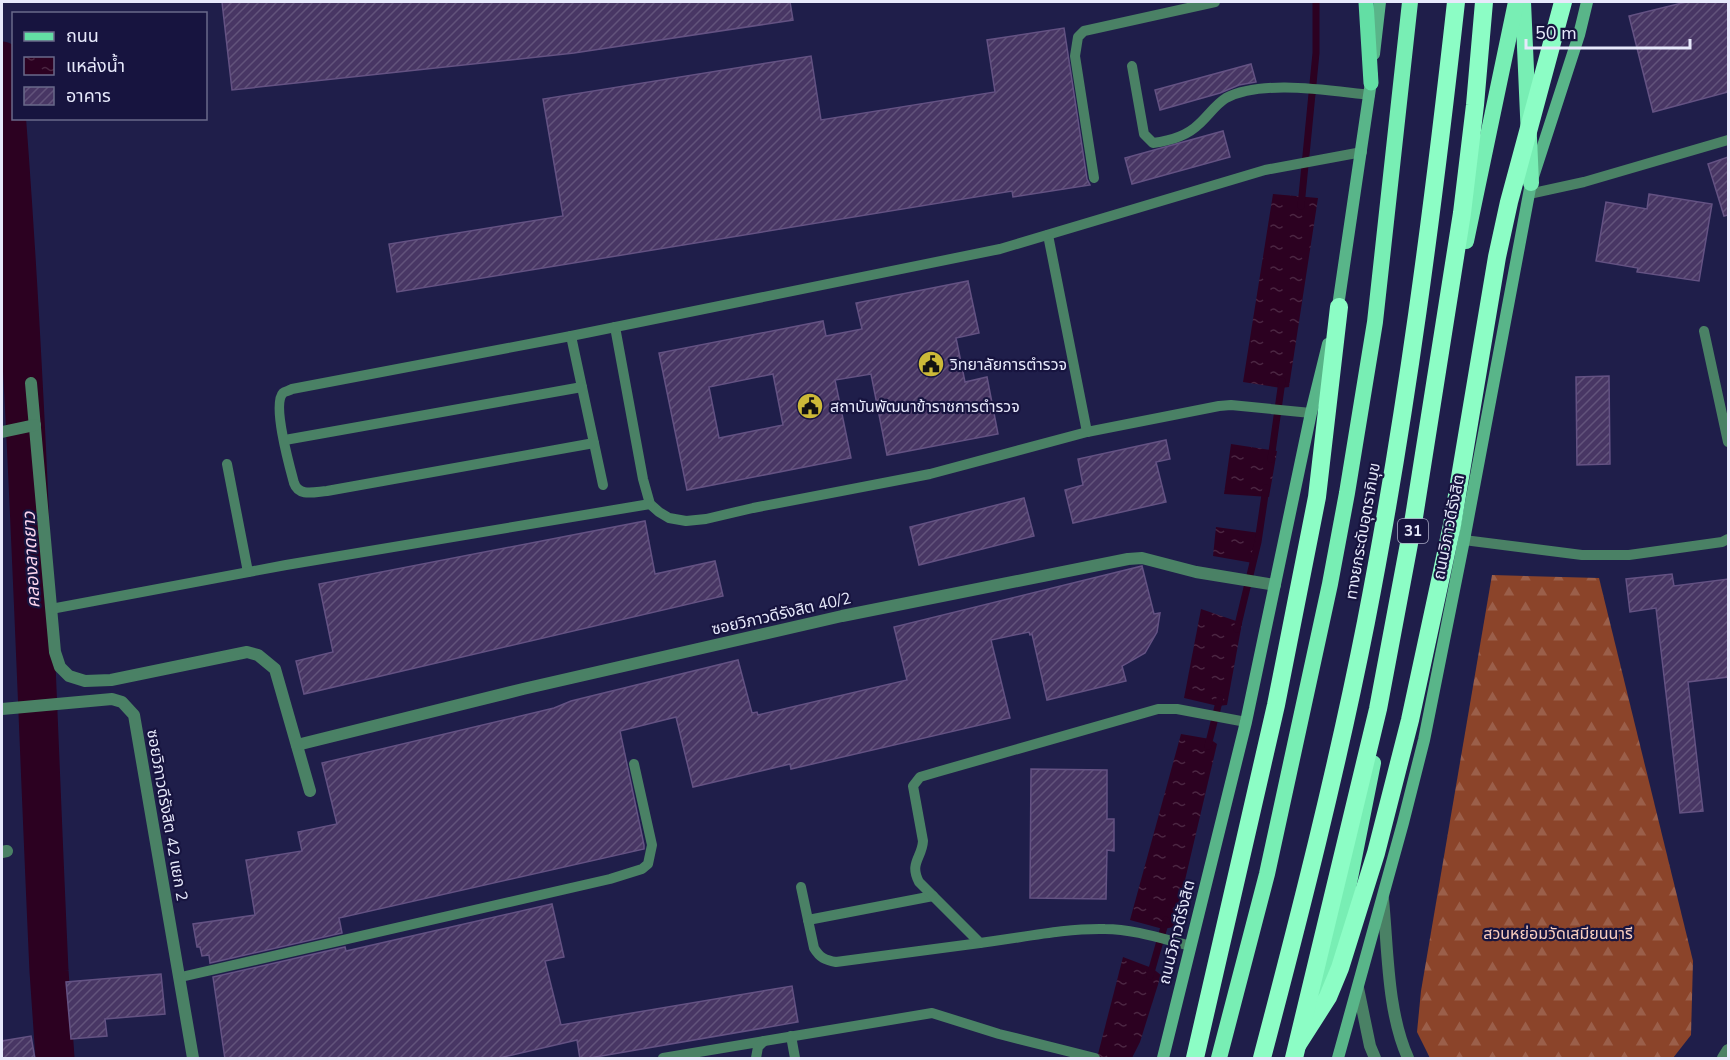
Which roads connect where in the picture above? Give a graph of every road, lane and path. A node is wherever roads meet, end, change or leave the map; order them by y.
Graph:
1 (1215, 2) edge
2 (1366, 2) edge
3 (1380, 2) edge
4 (1410, 2) edge
5 (1456, 2) edge
6 (1484, 2) edge
7 (1516, 2) edge
8 (1523, 2) edge
9 (1563, 2) edge
10 (1587, 2) edge
11 (1132, 66) dead end
12 (1370, 89) junction
13 (1728, 140) edge
14 (1362, 152) junction
15 (1094, 178) dead end
16 (1534, 190) junction
17 (1048, 235) junction
18 (1339, 308) junction
19 (615, 327) junction
20 (1704, 332) dead end
21 (571, 336) junction
22 (31, 383) dead end
23 (582, 387) junction
24 (1311, 413) junction
25 (31, 426) junction
26 (2, 432) edge
27 (1087, 432) junction
28 (285, 440) junction
29 (594, 442) junction
30 (1728, 442) edge
31 (227, 464) dead end
32 (603, 484) dead end
33 (650, 504) junction
34 (1728, 539) edge
35 (1464, 540) junction
36 (248, 572) junction
37 (1275, 585) junction
38 (51, 609) junction
39 (4, 709) edge
40 (1246, 722) junction
41 (297, 745) junction
42 (634, 764) dead end
43 (310, 791) dead end
44 (801, 887) dead end
45 (933, 896) junction
46 (1383, 898) junction
47 (808, 920) junction
48 (980, 943) junction
49 (1191, 946) junction
50 (181, 977) junction
51 (1358, 988) junction
52 (790, 1036) junction
53 (764, 1041) junction
54 (1728, 1050) edge
55 (1298, 1054) edge
56 (193, 1059) edge
57 (663, 1059) edge
58 (756, 1059) edge
59 (795, 1059) edge
60 (1095, 1059) edge
61 (1163, 1059) edge
62 (1195, 1059) edge
63 (1219, 1059) edge
64 (1262, 1059) edge
65 (1338, 1059) edge
66 (1375, 1059) edge
67 (1408, 1059) edge
68 (1723, 1059) edge

1 - 15 lane
2 - 12 main road
3 - 12 main road, ถนนวิภาวดีรังสิต
4 - 63 highway
5 - 64 highway, ทางยกระดับอุตราภิมุข / 31
6 - 55 highway, 31
7 - 55 highway, ถนนวิภาวดีรังสิต / 31
8 - 16 highway
9 - 55 highway
10 - 16 main road, ถนนวิภาวดีรังสิต
11 - 12 lane
12 - 14 main road, ถนนวิภาวดีรังสิต
13 - 16 lane
14 - 17 lane
14 - 18 main road, ถนนวิภาวดีรังสิต
16 - 35 main road, ถนนวิภาวดีรังสิต
17 - 19 lane
17 - 27 lane
18 - 24 main road, ถนนวิภาวดีรังสิต
18 - 62 highway
19 - 21 lane
19 - 33 lane
20 - 30 lane
21 - 23 lane
21 - 28 lane
22 - 25 street
23 - 28 lane
23 - 29 lane
24 - 27 lane
24 - 37 main road, ถนนวิภาวดีรังสิต
25 - 26 street
25 - 38 street
27 - 33 lane
28 - 29 lane
29 - 32 lane
31 - 36 lane
33 - 36 lane
34 - 35 lane
35 - 46 main road, ถนนวิภาวดีรังสิต
36 - 38 lane
37 - 40 main road, ถนนวิภาวดีรังสิต
37 - 41 street, ซอยวิภาวดีรังสิต 40/2
38 - 41 street
39 - 50 street, ซอยวิภาวดีรังสิต 42 แยก 2
40 - 45 lane
40 - 49 main road, ถนนวิภาวดีรังสิต
41 - 43 street
42 - 50 lane
44 - 47 lane
45 - 47 lane
45 - 48 lane
46 - 51 main road, ถนนวิภาวดีรังสิต
46 - 67 street
47 - 48 lane
48 - 49 lane
49 - 61 main road, ถนนวิภาวดีรังสิต
50 - 56 street, ซอยวิภาวดีรังสิต 42 แยก 2
51 - 65 main road, ถนนวิภาวดีรังสิต
51 - 66 street
52 - 53 lane
52 - 59 lane
52 - 60 lane
53 - 57 lane
53 - 58 lane
54 - 68 street

